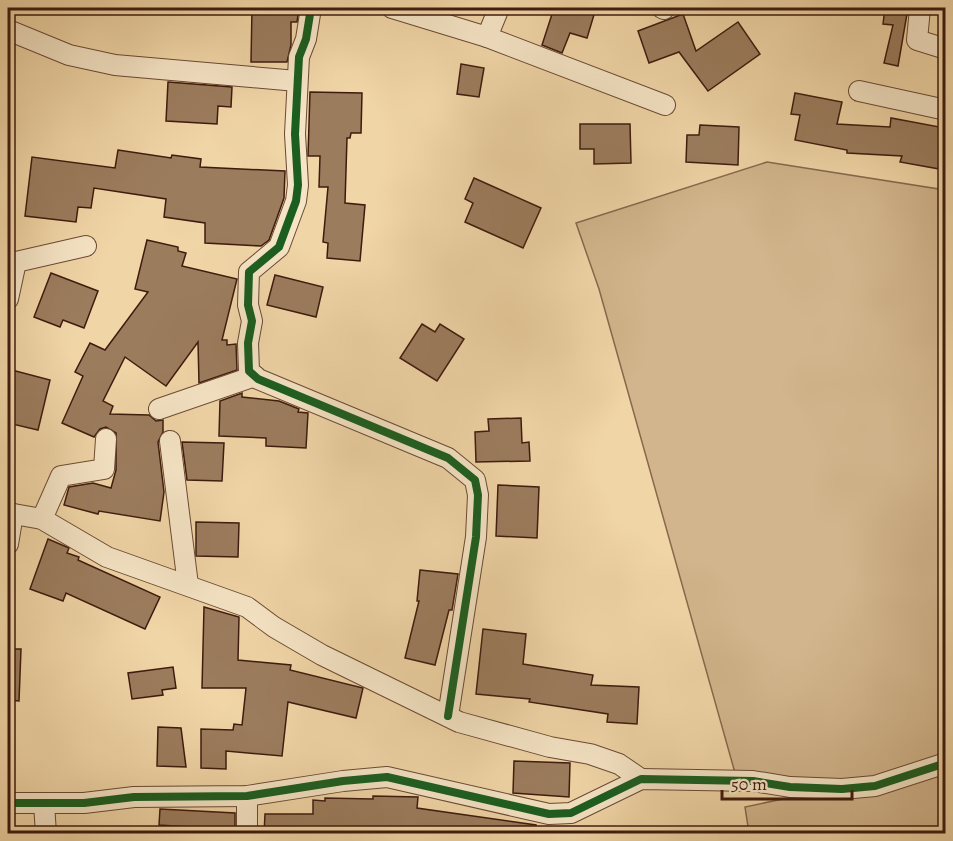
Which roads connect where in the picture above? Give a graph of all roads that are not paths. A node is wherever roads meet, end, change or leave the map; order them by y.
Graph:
1 (311, 8) edge
2 (392, 8) edge
3 (499, 8) edge
4 (920, 8) edge
5 (8, 30) edge
6 (487, 37) junction
7 (945, 49) edge
8 (297, 81) junction
9 (859, 91) dead end
10 (664, 105) dead end
11 (945, 110) edge
12 (86, 246) dead end
13 (8, 299) edge
14 (255, 376) junction
15 (159, 409) dead end
16 (106, 439) dead end
17 (170, 441) dead end
18 (10, 513) edge
19 (42, 519) junction
20 (8, 544) edge
21 (188, 585) junction
22 (448, 716) junction
23 (945, 763) edge
24 (641, 779) junction
25 (247, 796) junction
26 (8, 803) edge
27 (44, 803) junction
28 (46, 834) edge
29 (247, 834) edge

1 - 8 street
2 - 6 street
3 - 6 street
4 - 7 street
5 - 8 street
6 - 10 street
8 - 14 street
9 - 11 street
12 - 13 street
14 - 15 street
14 - 22 street
16 - 19 street
17 - 21 street
18 - 19 street
18 - 20 street
19 - 21 street
21 - 22 street
22 - 24 street
23 - 24 street
24 - 25 street
25 - 27 street
25 - 29 street
26 - 27 street
27 - 28 street

